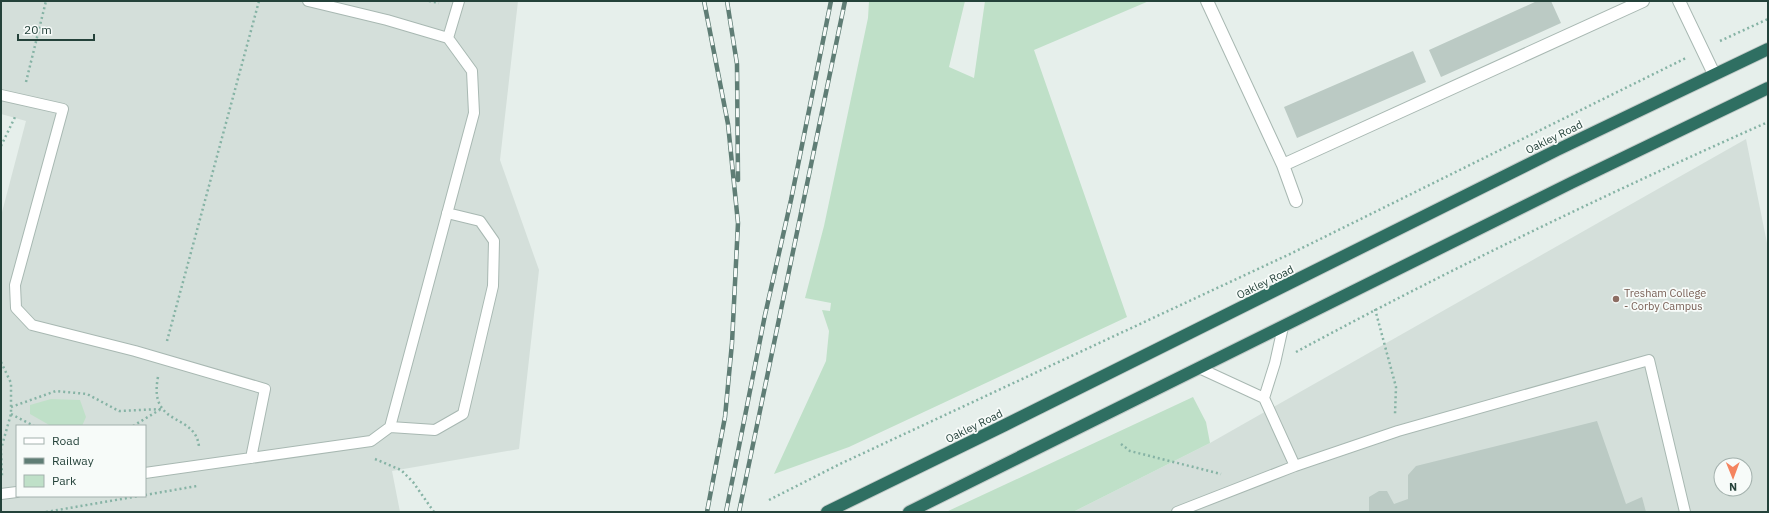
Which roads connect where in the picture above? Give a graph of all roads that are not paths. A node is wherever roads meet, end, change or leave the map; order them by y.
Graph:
1 (309, 1) edge
2 (459, 1) edge
3 (1207, 1) edge
4 (1643, 1) edge
5 (1679, 1) edge
6 (448, 38) junction
7 (1768, 49) edge
8 (1714, 74) junction
9 (1768, 88) edge
10 (1, 95) edge
11 (1283, 165) junction
12 (1296, 201) dead end
13 (447, 213) junction
14 (1283, 327) junction
15 (1199, 368) junction
16 (1264, 398) junction
17 (390, 427) junction
18 (251, 458) junction
19 (1295, 466) junction
20 (146, 473) edge
21 (16, 492) edge
22 (1, 494) edge
23 (827, 512) edge
24 (909, 512) edge
25 (1177, 512) edge
26 (1685, 512) edge

1 - 6 lane
2 - 6 lane
3 - 11 street
4 - 11 street
5 - 8 street
6 - 13 lane
7 - 8 highway, Oakley Road
8 - 23 highway, Oakley Road
9 - 14 highway
10 - 18 lane
11 - 12 street
13 - 17 lane
13 - 17 lane
14 - 15 highway
14 - 16 lane
15 - 16 lane
15 - 24 highway
16 - 19 lane
17 - 18 lane
18 - 20 lane
19 - 25 lane
19 - 26 lane
21 - 22 lane

